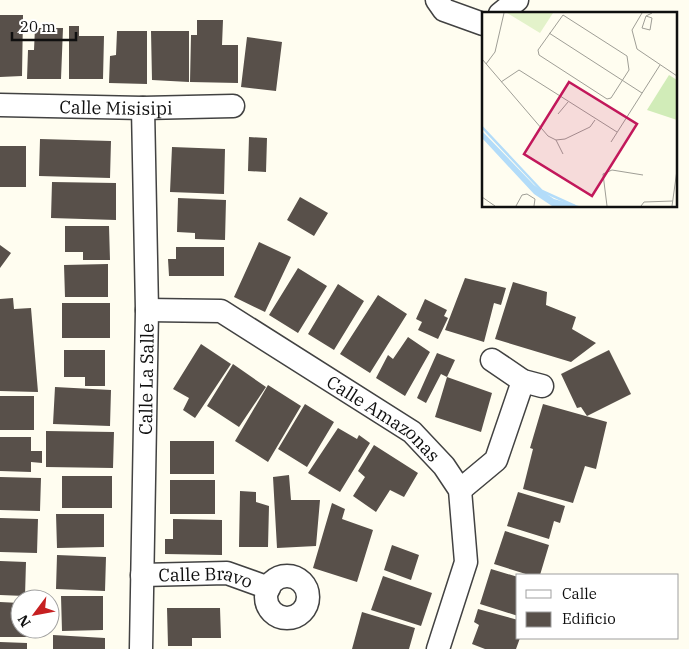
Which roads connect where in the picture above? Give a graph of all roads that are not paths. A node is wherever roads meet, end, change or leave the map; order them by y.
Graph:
1 (437, 0) edge
2 (516, 0) edge
3 (502, 12) edge
4 (482, 24) edge
5 (0, 105) edge
6 (233, 106) dead end
7 (143, 108) junction
8 (147, 310) junction
9 (492, 360) dead end
10 (460, 490) junction
11 (142, 576) junction
12 (268, 588) dead end
13 (141, 649) edge
14 (438, 649) edge

1 - 4 street
2 - 3 street
5 - 7 street, Calle Misisipi
6 - 7 street, Calle Misisipi
7 - 8 street, Calle La Salle
8 - 10 street, Calle Amazonas
8 - 11 street, Calle La Salle
9 - 10 street
10 - 14 street, Calle Amazonas
11 - 12 street, Calle Bravo
11 - 13 street, Calle La Salle

